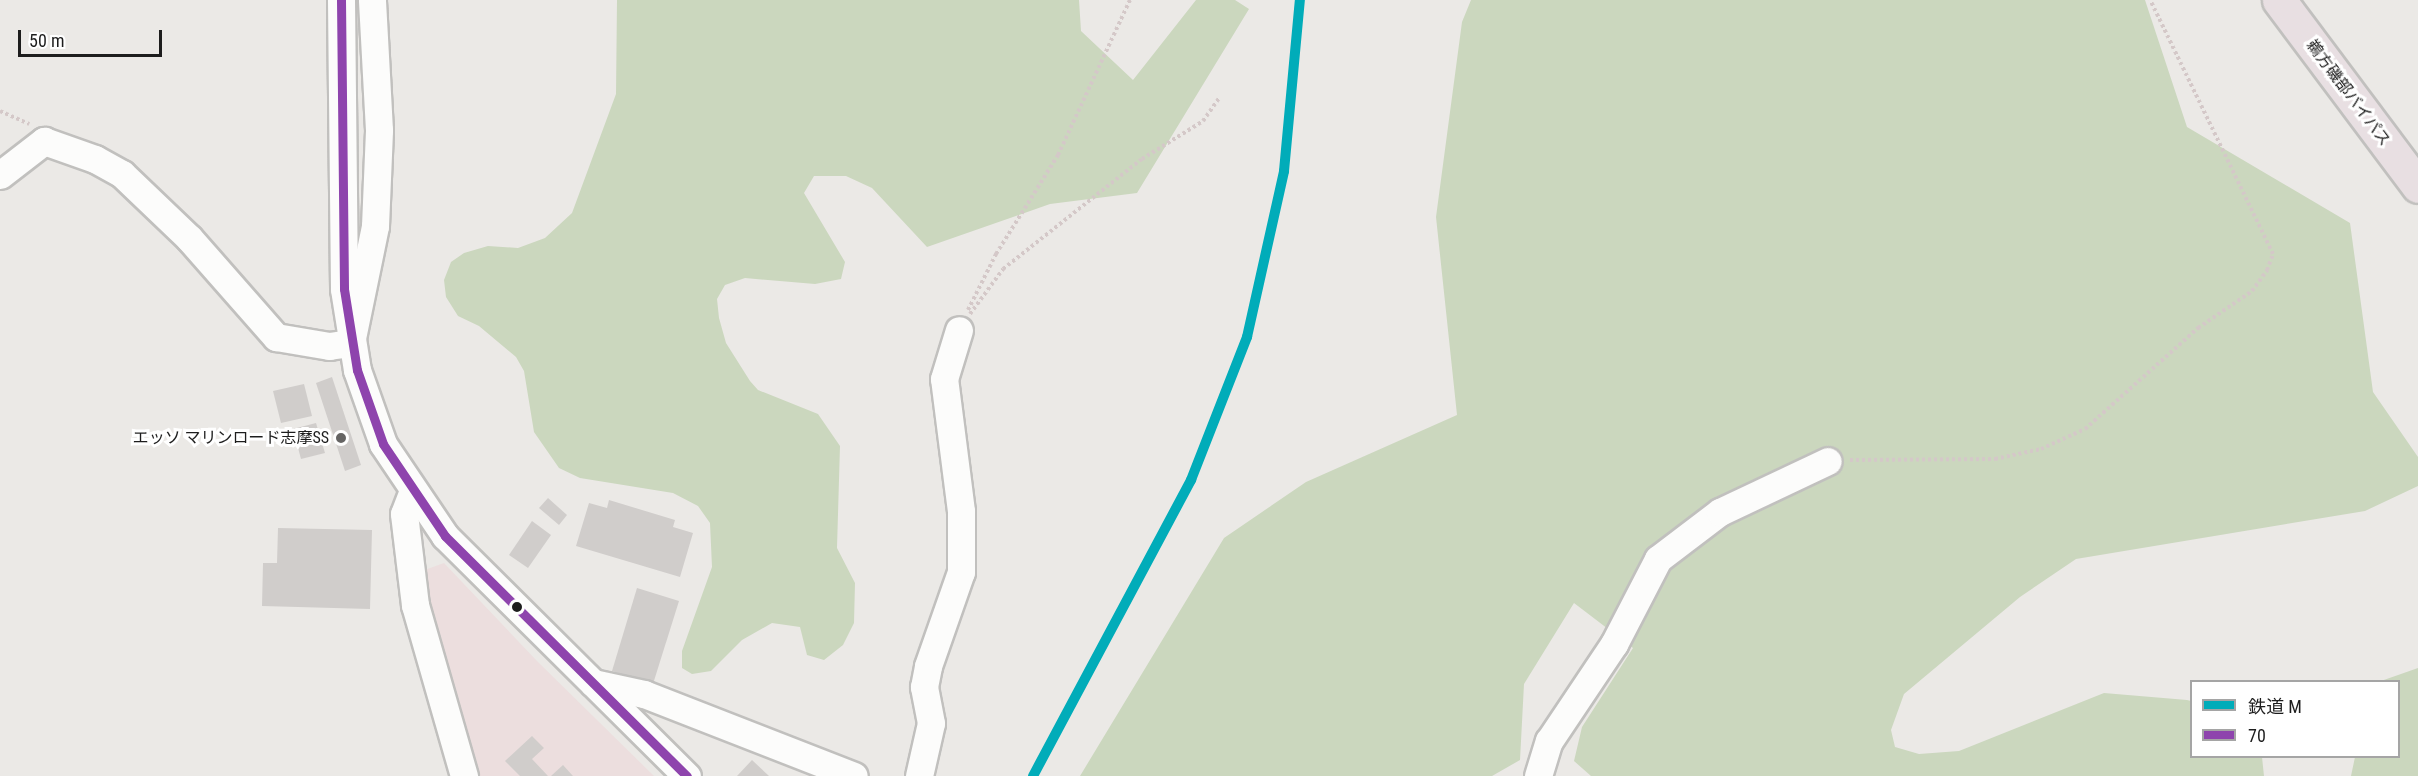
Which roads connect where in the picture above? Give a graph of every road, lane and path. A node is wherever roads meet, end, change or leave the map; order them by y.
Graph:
1 (341, 0) edge
2 (372, 0) edge
3 (1130, 0) edge
4 (2150, 0) edge
5 (2279, 0) edge
6 (1219, 98) dead end
7 (0, 175) edge
8 (2418, 186) edge
9 (960, 330) junction
10 (351, 344) junction
11 (1828, 461) joint
12 (412, 493) junction
13 (593, 683) junction
14 (464, 776) edge
15 (687, 776) edge
16 (854, 776) edge
17 (919, 776) edge
18 (1538, 776) edge

1 - 10 street
2 - 10 street
3 - 9 path
4 - 11 path
5 - 8 highway, 鵜方磯部バイパス
6 - 9 path
7 - 10 street
9 - 17 street
10 - 12 street
11 - 18 street
12 - 13 street
12 - 14 street
13 - 15 street
13 - 16 street

